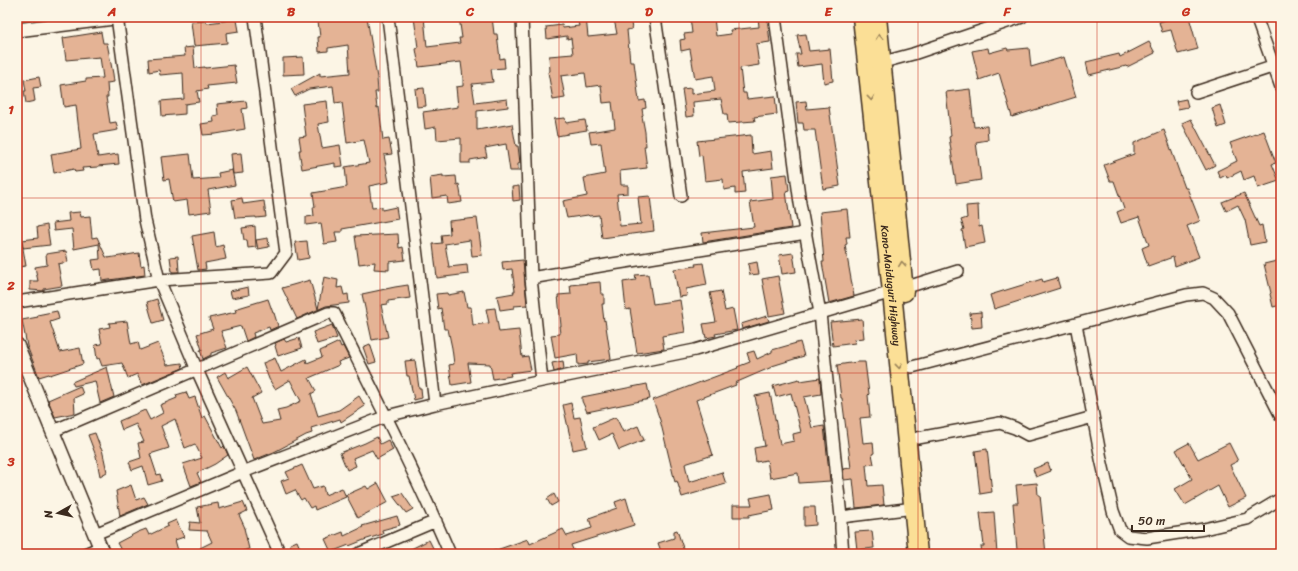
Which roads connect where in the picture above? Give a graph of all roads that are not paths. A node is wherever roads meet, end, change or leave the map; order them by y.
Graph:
1 (119, 17) edge
2 (255, 17) edge
3 (388, 17) edge
4 (522, 17) edge
5 (655, 17) edge
6 (775, 17) edge
7 (862, 17) edge
8 (877, 17) edge
9 (1022, 17) edge
10 (1256, 17) edge
11 (17, 30) edge
12 (874, 64) junction
13 (1277, 66) edge
14 (1281, 87) edge
15 (1196, 92) dead end
16 (681, 196) dead end
17 (806, 233) junction
18 (958, 271) dead end
19 (530, 278) junction
20 (159, 280) junction
21 (898, 290) junction
22 (17, 302) edge
23 (820, 313) junction
24 (1076, 324) junction
25 (17, 345) edge
26 (912, 367) junction
27 (197, 370) junction
28 (542, 381) junction
29 (435, 404) junction
30 (387, 416) junction
31 (1281, 416) edge
32 (1093, 417) junction
33 (53, 431) junction
34 (918, 438) junction
35 (243, 472) junction
36 (1277, 501) dead end
37 (914, 508) junction
38 (841, 517) junction
39 (436, 521) junction
40 (95, 534) junction
41 (102, 550) edge
42 (85, 554) edge
43 (280, 554) edge
44 (358, 554) edge
45 (450, 554) edge
46 (843, 554) edge
47 (918, 554) edge
48 (930, 554) edge

1 - 11 street
1 - 20 street
2 - 20 street
3 - 29 street
4 - 19 street
5 - 16 street
6 - 17 street
7 - 12 highway, Kano-Maiduguri Highway
12 -> 8 highway, Kano-Maiduguri Highway
9 - 12 street
10 - 13 street
12 - 21 highway, Kano-Maiduguri Highway
13 - 14 street
13 - 15 street
17 - 19 street
17 - 23 street
18 - 21 street
19 - 28 street
20 - 22 street
20 - 27 street
21 - 23 street
21 - 26 highway, Kano-Maiduguri Highway
21 -> 37 highway, Kano-Maiduguri Highway
23 - 28 street
23 - 38 street
24 - 26 street
24 - 31 street
24 - 32 street
25 - 33 street
26 - 34 highway, Kano-Maiduguri Highway
27 - 30 street
27 - 33 street
27 - 35 street
28 - 29 street
29 - 30 street
30 - 35 street
30 - 39 street
32 - 34 street
32 - 36 street
33 - 40 street
34 - 48 highway, Kano-Maiduguri Highway
35 - 40 street
35 - 43 street
37 - 38 street
37 - 47 highway, Kano-Maiduguri Highway
38 - 46 street
39 - 44 street
39 - 45 street
40 - 41 street
41 - 42 street

